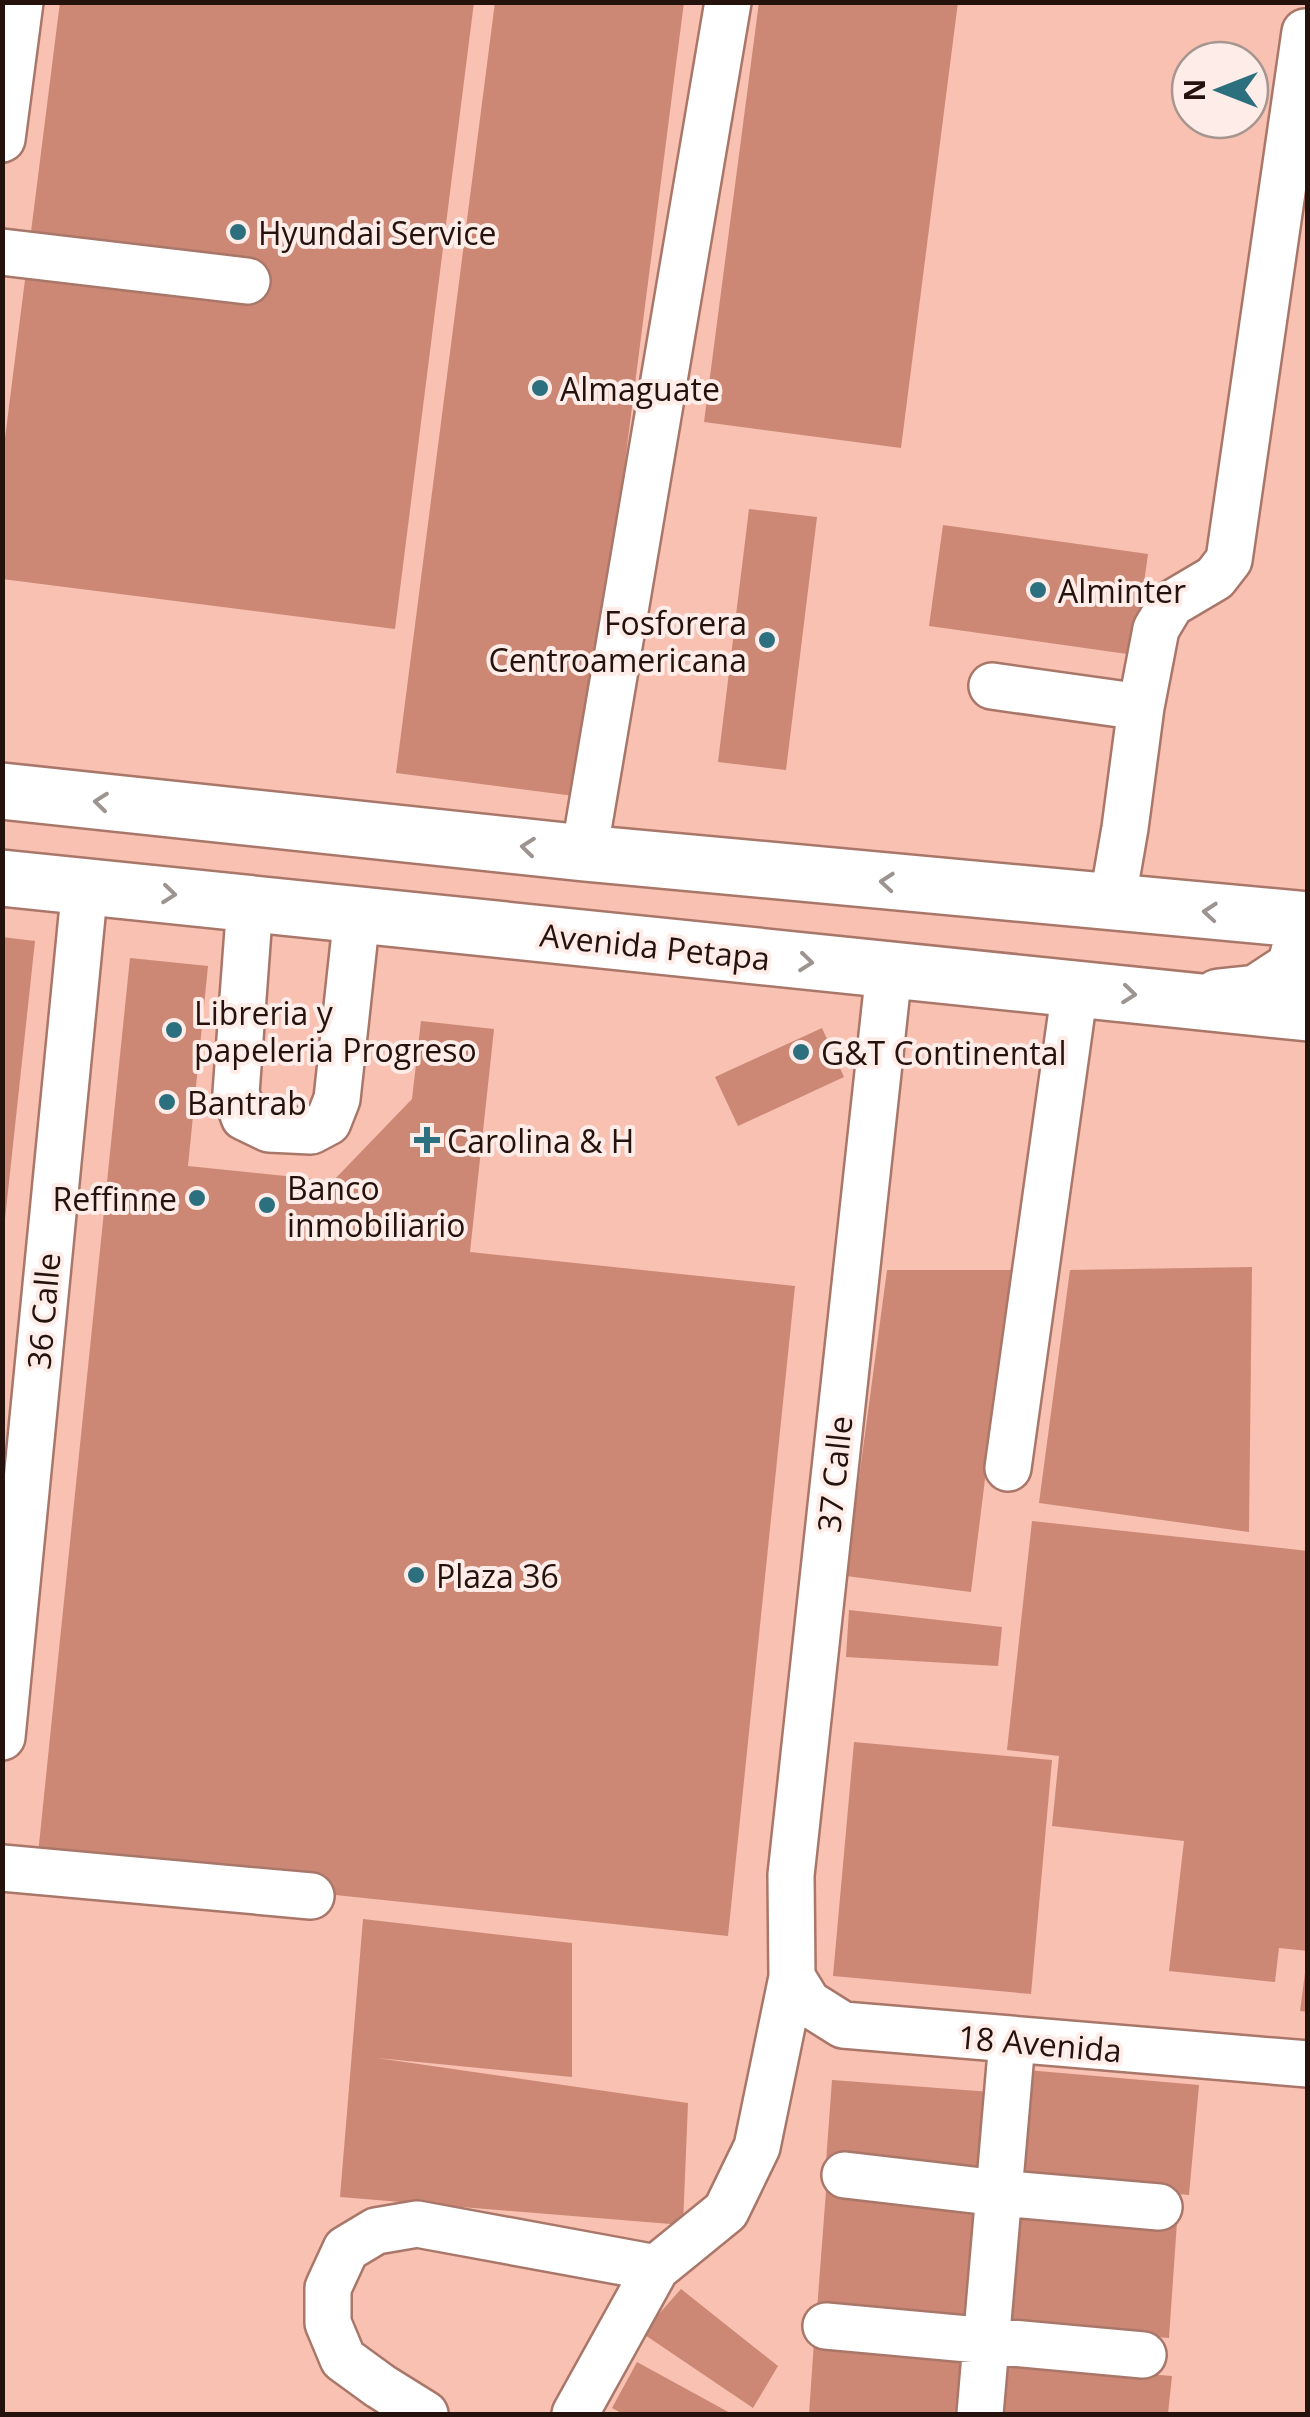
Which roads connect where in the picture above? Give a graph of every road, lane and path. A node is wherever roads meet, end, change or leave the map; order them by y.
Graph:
1 (20, 2) edge
2 (728, 2) edge
3 (1305, 32) dead end
4 (2, 139) edge
5 (2, 252) edge
6 (247, 280) dead end
7 (992, 686) dead end
8 (1142, 708) junction
9 (2, 791) edge
10 (584, 854) junction
11 (2, 878) edge
12 (86, 885) junction
13 (250, 903) junction
14 (1112, 903) junction
15 (357, 914) junction
16 (1307, 919) edge
17 (500, 930) junction
18 (889, 971) junction
19 (1075, 989) junction
20 (1191, 1001) junction
21 (1308, 1013) edge
22 (1008, 1468) dead end
23 (2, 1736) edge
24 (2, 1868) edge
25 (311, 1896) dead end
26 (792, 1978) junction
27 (1012, 2041) junction
28 (1308, 2064) edge
29 (846, 2175) dead end
30 (998, 2193) junction
31 (1160, 2207) dead end
32 (656, 2268) junction
33 (826, 2326) dead end
34 (986, 2341) junction
35 (1144, 2355) dead end
36 (425, 2414) edge
37 (576, 2414) edge
38 (980, 2414) edge

1 - 4 street
2 - 10 street
3 - 8 street
5 - 6 street
7 - 8 street
8 - 14 street
10 -> 9 main road
14 -> 10 main road
10 - 17 main road
11 - 12 main road, Avenida Petapa
12 -> 13 main road, Avenida Petapa
12 - 23 street, 36 Calle
13 - 15 main road, Avenida Petapa
13 - 15 street
16 -> 14 main road
15 - 17 main road, Avenida Petapa
16 - 20 main road
17 -> 18 main road, Avenida Petapa
18 - 19 main road, Avenida Petapa
18 - 26 street, 37 Calle
19 -> 20 main road, Avenida Petapa
19 - 22 street
20 - 21 main road, Avenida Petapa
24 - 25 street
26 - 27 street, 18 Avenida
26 - 32 street, 37 Calle
27 - 28 street, 18 Avenida
27 - 30 street
29 - 30 street
30 - 31 street
30 - 34 street
32 - 36 street
32 - 37 street
33 - 34 street
34 - 35 street
34 - 38 street

